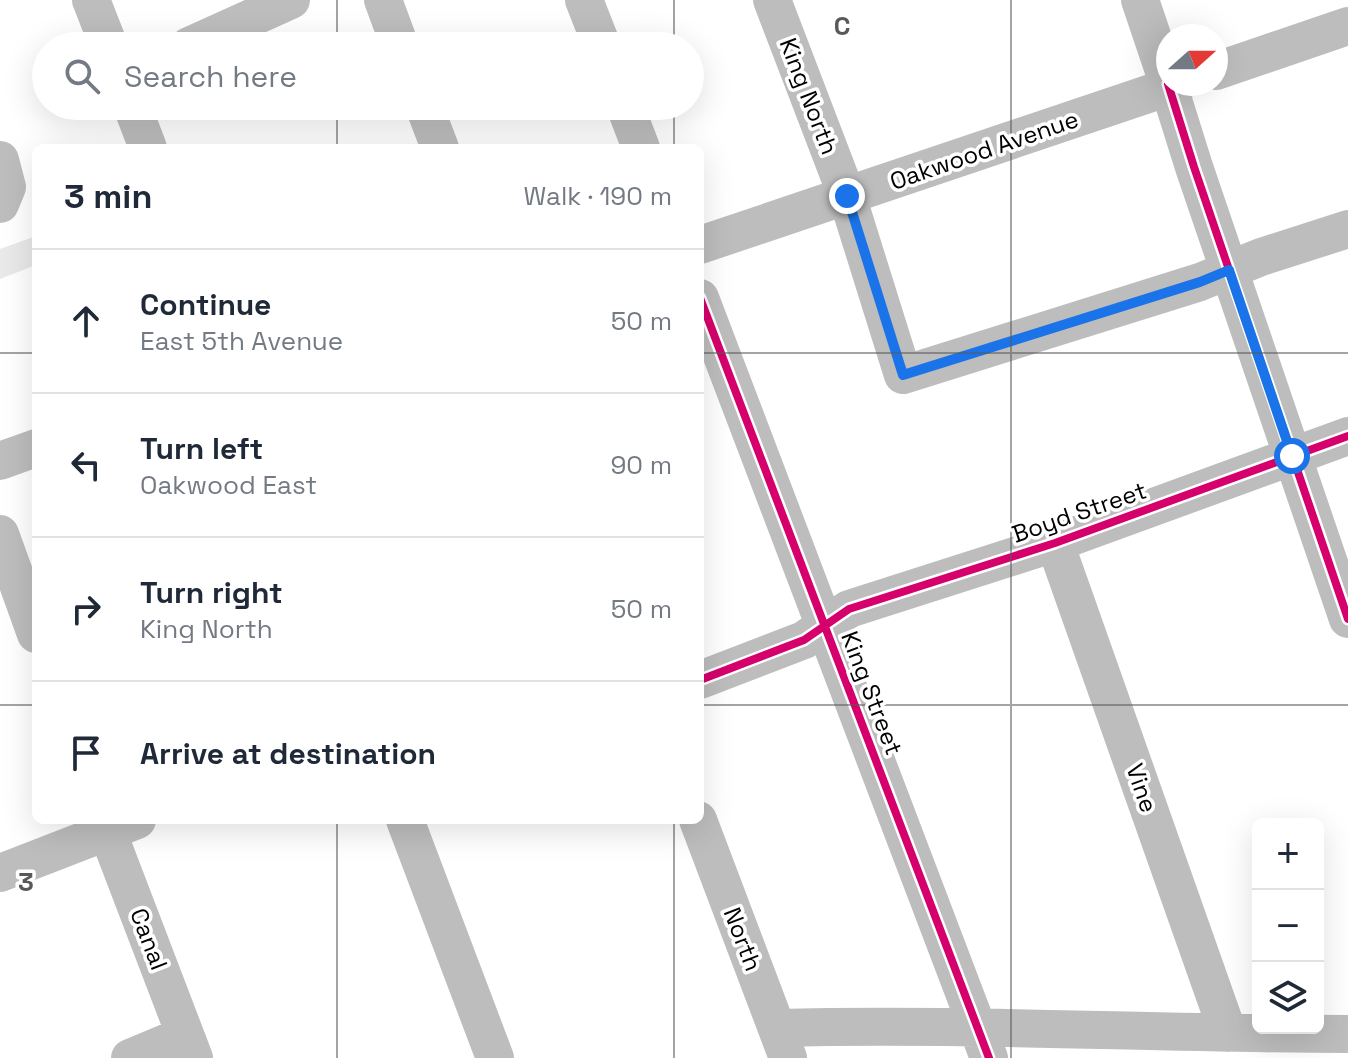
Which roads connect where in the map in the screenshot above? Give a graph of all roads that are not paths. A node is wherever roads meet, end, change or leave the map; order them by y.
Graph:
1 (91, 0) edge
2 (291, 0) edge
3 (383, 0) edge
4 (584, 0) edge
5 (1140, 0) edge
6 (786, 4) edge
7 (1348, 26) edge
8 (104, 32) edge
9 (220, 32) edge
10 (395, 32) edge
11 (597, 32) edge
12 (1156, 43) edge
13 (1228, 67) edge
14 (1156, 89) edge
15 (1175, 96) edge
16 (137, 120) edge
17 (429, 120) edge
18 (630, 120) edge
19 (146, 144) edge
20 (438, 144) edge
21 (639, 144) edge
22 (0, 160) edge
23 (847, 196) junction
24 (0, 204) edge
25 (1348, 229) edge
26 (704, 244) edge
27 (1229, 270) junction
28 (704, 309) edge
29 (1348, 436) edge
30 (32, 449) edge
31 (1292, 456) junction
32 (0, 461) edge
33 (0, 534) edge
34 (1055, 543) junction
35 (1348, 619) edge
36 (32, 623) edge
37 (825, 628) junction
38 (704, 678) edge
39 (116, 824) edge
40 (407, 824) edge
41 (700, 824) edge
42 (0, 873) edge
43 (1228, 1033) junction
44 (1348, 1034) edge
45 (983, 1042) edge
46 (782, 1043) edge
47 (190, 1046) edge
48 (130, 1058) edge
49 (495, 1058) edge

1 - 8 street
2 - 9 street
3 - 10 street
4 - 11 street
5 - 12 street
6 - 23 street, King North
7 - 13 street
14 - 23 street, Oakwood Avenue
15 - 27 street
16 - 19 street
17 - 20 street
18 - 21 street
22 - 24 street
23 - 26 street, Oakwood Avenue
23 - 27 street, King North
25 - 27 street
27 - 31 street
28 - 37 street, King Street
29 - 31 street, Boyd Street
30 - 32 street
31 - 34 street, Boyd Street
31 - 35 street
33 - 36 street
34 - 37 street, Boyd Street
34 - 43 street, Vine
37 - 38 street, Boyd Street
37 - 45 street, King Street
39 - 42 street
39 - 47 street, Canal
40 - 49 street
41 - 46 street, North
43 - 44 street
43 - 45 street
45 - 46 street
47 - 48 street

